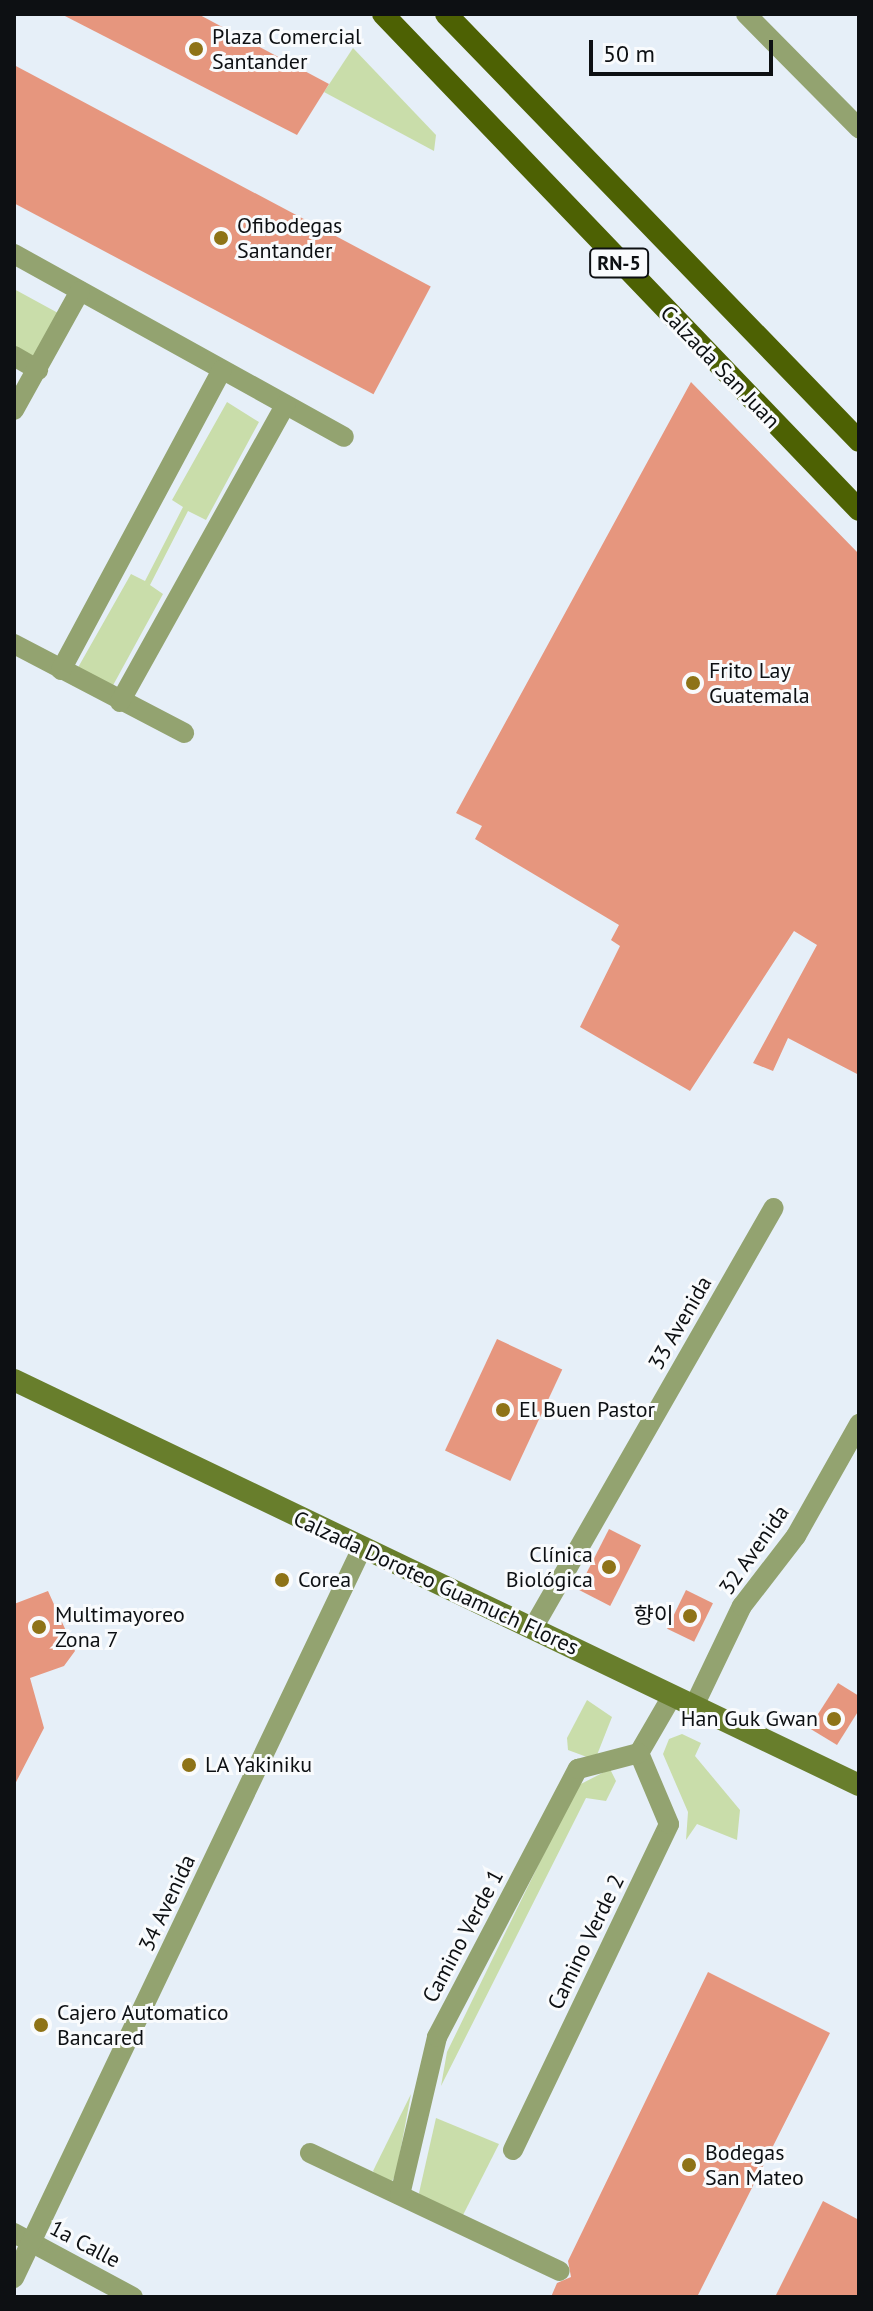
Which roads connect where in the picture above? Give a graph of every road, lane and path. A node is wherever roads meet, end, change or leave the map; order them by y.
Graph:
1 (383, 14) edge
2 (446, 14) edge
3 (746, 14) edge
4 (859, 128) edge
5 (14, 254) edge
6 (80, 291) junction
7 (14, 356) edge
8 (38, 370) junction
9 (222, 370) junction
10 (285, 405) junction
11 (14, 410) edge
12 (344, 437) dead end
13 (859, 441) edge
14 (859, 510) edge
15 (14, 644) edge
16 (61, 670) junction
17 (120, 702) junction
18 (184, 733) dead end
19 (774, 1208) dead end
20 (14, 1380) edge
21 (859, 1424) edge
22 (362, 1548) junction
23 (533, 1628) junction
24 (672, 1696) junction
25 (694, 1706) junction
26 (639, 1753) junction
27 (859, 1785) edge
28 (513, 2150) dead end
29 (310, 2153) dead end
30 (400, 2195) junction
31 (14, 2233) edge
32 (34, 2244) junction
33 (560, 2271) dead end
34 (14, 2278) edge
35 (133, 2297) edge

1 - 14 main road, Calzada San Juan / RN-5
2 - 13 main road, RN-5
3 - 4 street
5 - 6 street
6 - 8 street
6 - 9 street
7 - 8 street
8 - 11 street
9 - 10 street
9 - 16 street
10 - 12 street
10 - 17 street
15 - 16 street
16 - 17 street
17 - 18 street
19 - 23 street, 33 Avenida
20 - 22 main road, Calzada Doroteo Guamuch Flores
21 - 25 street, 32 Avenida
22 - 23 main road, Calzada Doroteo Guamuch Flores
22 - 32 street, 34 Avenida
23 - 24 main road, Calzada Doroteo Guamuch Flores
24 - 25 main road, Calzada Doroteo Guamuch Flores
24 - 26 street
25 - 27 main road, Calzada Doroteo Guamuch Flores
26 - 28 street, Camino Verde 2
26 - 30 street, Camino Verde 1
29 - 30 street
30 - 33 street
31 - 32 street, 1a Calle
32 - 34 street, 34 Avenida
32 - 35 street, 1a Calle

